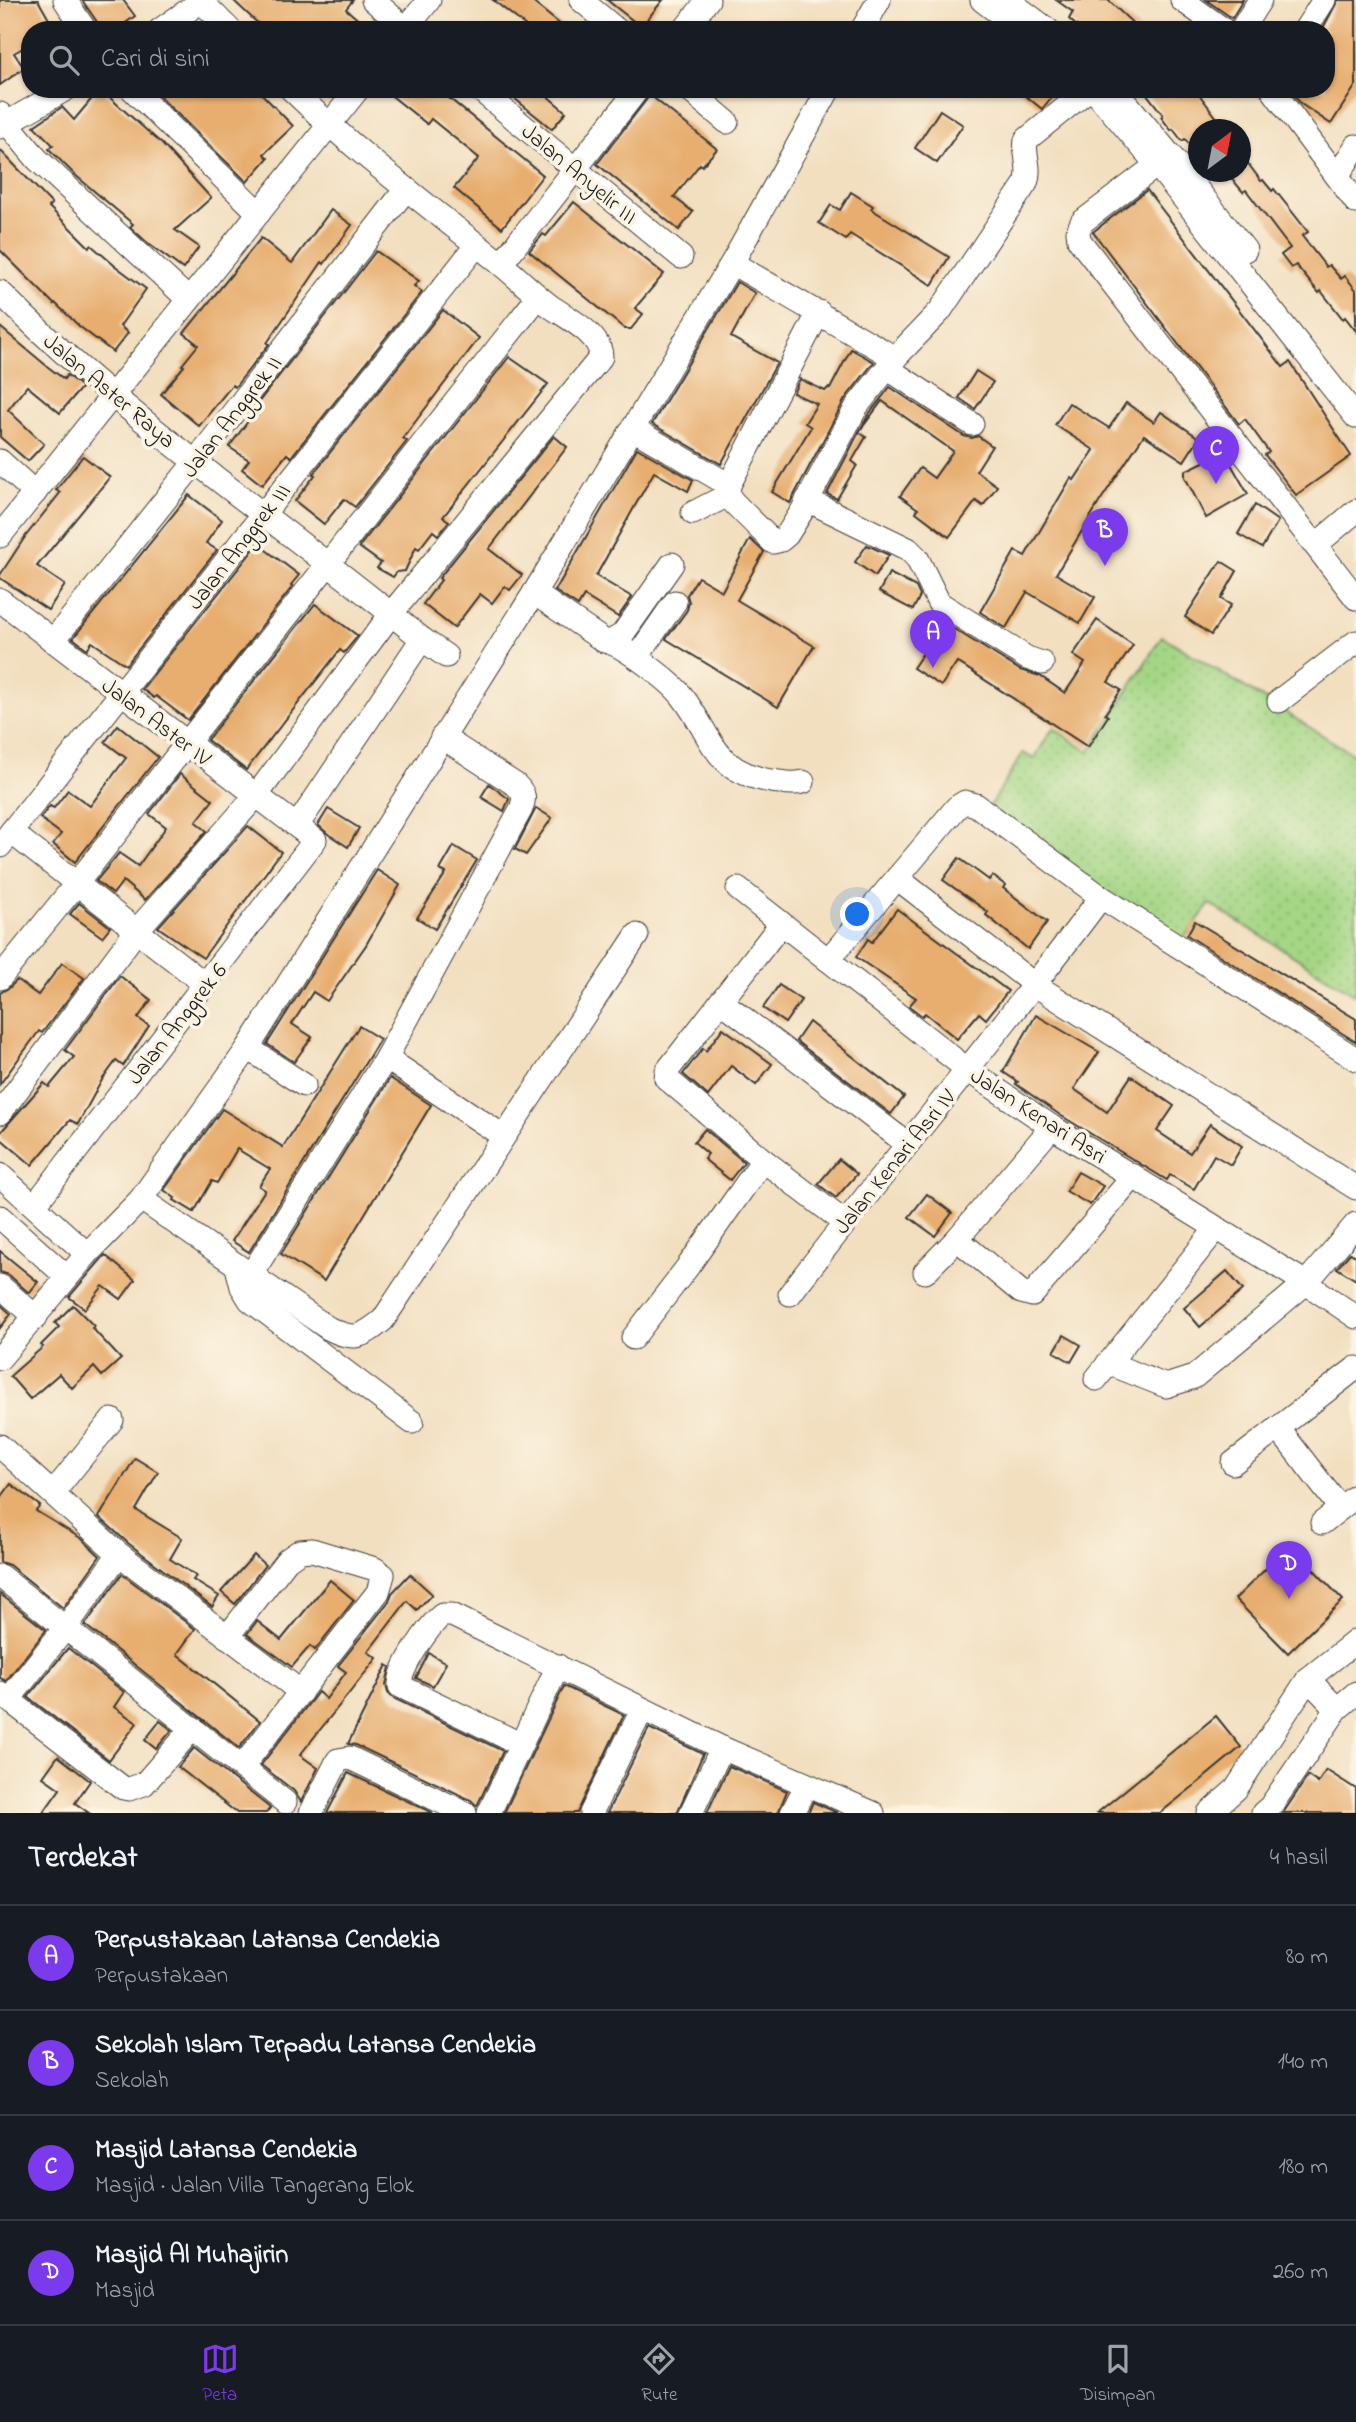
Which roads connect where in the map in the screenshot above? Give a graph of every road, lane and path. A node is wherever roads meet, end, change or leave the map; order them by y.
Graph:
1 (65, 0) edge
2 (373, 0) edge
3 (429, 0) edge
4 (581, 0) edge
5 (708, 0) edge
6 (879, 0) edge
7 (1182, 0) edge
8 (1260, 0) edge
9 (1324, 0) edge
10 (201, 1) edge
11 (995, 2) edge
12 (79, 21) edge
13 (172, 21) edge
14 (221, 21) edge
15 (396, 21) edge
16 (413, 21) edge
17 (606, 21) edge
18 (691, 21) edge
19 (867, 21) edge
20 (1013, 21) edge
21 (1031, 21) edge
22 (1211, 21) edge
23 (1247, 21) edge
24 (1311, 21) edge
25 (49, 98) edge
26 (141, 98) edge
27 (300, 98) edge
28 (351, 98) edge
29 (490, 98) edge
30 (631, 98) edge
31 (699, 98) edge
32 (824, 98) edge
33 (1080, 98) edge
34 (1100, 98) edge
35 (1121, 98) edge
36 (1279, 98) edge
37 (2, 122) edge
38 (727, 122) dead end
39 (329, 125) junction
40 (1356, 146) edge
41 (1164, 160) junction
42 (575, 169) junction
43 (1338, 176) junction
44 (406, 189) junction
45 (1356, 202) edge
46 (259, 213) junction
47 (476, 246) junction
48 (681, 257) dead end
49 (732, 263) junction
50 (501, 264) junction
51 (0, 292) edge
52 (538, 297) junction
53 (189, 300) junction
54 (819, 312) junction
55 (891, 363) junction
56 (113, 395) junction
57 (1354, 402) edge
58 (972, 424) dead end
59 (633, 429) junction
60 (0, 461) edge
61 (196, 461) junction
62 (729, 490) junction
63 (35, 493) junction
64 (807, 500) junction
65 (1356, 511) edge
66 (693, 513) dead end
67 (263, 514) junction
68 (0, 536) edge
69 (1317, 544) junction
70 (672, 564) dead end
71 (327, 565) junction
72 (534, 593) junction
73 (1356, 598) edge
74 (0, 600) edge
75 (675, 602) dead end
76 (391, 614) junction
77 (422, 639) junction
78 (53, 641) junction
79 (610, 642) junction
80 (1356, 642) edge
81 (446, 656) dead end
82 (637, 657) junction
83 (1042, 663) dead end
84 (121, 694) junction
85 (1279, 701) dead end
86 (442, 737) junction
87 (187, 744) junction
88 (803, 782) dead end
89 (256, 796) junction
90 (306, 833) junction
91 (6, 839) edge
92 (897, 878) junction
93 (77, 883) junction
94 (738, 889) dead end
95 (1101, 897) junction
96 (781, 924) junction
97 (137, 930) junction
98 (637, 935) dead end
99 (828, 960) junction
100 (0, 978) edge
101 (206, 985) junction
102 (1035, 985) junction
103 (721, 1001) junction
104 (248, 1048) junction
105 (386, 1058) junction
106 (1356, 1059) edge
107 (968, 1070) junction
108 (304, 1085) dead end
109 (0, 1113) edge
110 (1052, 1128) junction
111 (503, 1136) junction
112 (906, 1143) junction
113 (763, 1160) junction
114 (0, 1175) edge
115 (1134, 1176) junction
116 (1356, 1188) edge
117 (142, 1199) junction
118 (35, 1205) junction
119 (0, 1217) edge
120 (844, 1222) junction
121 (1356, 1224) edge
122 (1216, 1229) junction
123 (957, 1239) junction
124 (87, 1254) junction
125 (244, 1271) junction
126 (925, 1272) dead end
127 (67, 1277) junction
128 (1306, 1283) junction
129 (0, 1286) edge
130 (790, 1294) dead end
131 (36, 1317) junction
132 (1356, 1317) edge
133 (633, 1338) dead end
134 (0, 1357) edge
135 (1356, 1368) edge
136 (112, 1420) dead end
137 (412, 1422) dead end
138 (1278, 1428) junction
139 (0, 1446) edge
140 (1233, 1463) dead end
141 (53, 1493) junction
142 (1348, 1502) edge
143 (1322, 1523) dead end
144 (119, 1554) junction
145 (0, 1576) edge
146 (66, 1627) junction
147 (228, 1637) junction
148 (1356, 1641) edge
149 (558, 1666) junction
150 (1308, 1679) junction
151 (301, 1692) junction
152 (1356, 1693) edge
153 (4, 1696) edge
154 (1337, 1709) junction
155 (642, 1710) junction
156 (193, 1728) junction
157 (520, 1744) junction
158 (722, 1748) junction
159 (242, 1767) junction
160 (806, 1786) junction
161 (285, 1802) dead end
162 (311, 1813) edge
163 (465, 1813) edge
164 (489, 1813) edge
165 (590, 1813) edge
166 (691, 1813) edge
167 (792, 1813) edge
168 (873, 1813) edge
169 (1209, 1813) edge
170 (1263, 1813) edge

1 - 12 street
2 - 15 street
3 - 16 street
4 - 17 street
5 - 18 street
6 - 19 street
7 - 22 street
8 - 23 street
9 - 24 street
10 - 13 street
10 - 14 street
11 - 20 street
11 - 21 street
25 - 37 street
26 - 46 street
27 - 39 street
28 - 39 street
29 - 42 street, Jalan Anyelir III
30 - 42 street
31 - 38 street
32 - 49 street
33 - 55 street
34 - 41 street
35 - 41 street
36 - 43 street
37 - 53 street
39 - 44 street
39 - 46 street
40 - 43 street
41 - 57 street
41 - 69 street
42 - 48 street, Jalan Anyelir III
42 - 50 street
43 - 45 street
44 - 47 street
44 - 61 street, Jalan Anggrek II
46 - 53 street
47 - 50 street
47 - 67 street, Jalan Anggrek III
49 - 54 street
49 - 59 street
50 - 52 street
51 - 56 street, Jalan Aster Raya
52 - 71 street
52 - 76 street
53 - 56 street
54 - 55 street
54 - 62 street
55 - 58 street
55 - 64 street
56 - 61 street, Jalan Aster Raya
56 - 63 street
59 - 62 street
59 - 72 street
60 - 63 street
61 - 67 street, Jalan Aster Raya
61 - 78 street, Jalan Anggrek II
62 - 64 street
62 - 66 street
63 - 68 street
64 - 83 street
65 - 69 street
67 - 71 street, Jalan Aster Raya
67 - 84 street, Jalan Anggrek III
69 - 73 street
70 - 79 street
71 - 76 street, Jalan Aster Raya
71 - 87 street
72 - 79 street
72 - 86 street
74 - 78 street, Jalan Aster IV
75 - 82 street
76 - 77 street, Jalan Aster Raya
76 - 89 street
77 - 81 street, Jalan Aster Raya
77 - 90 street, Jalan Anggrek 6
78 - 84 street, Jalan Aster IV
79 - 82 street
80 - 85 street
82 - 88 street
84 - 87 street, Jalan Aster IV
84 - 91 street, Jalan Anggrek III
86 - 104 street
86 - 105 street
87 - 89 street, Jalan Aster IV
87 - 93 street
89 - 90 street, Jalan Aster IV
89 - 97 street
90 - 101 street, Jalan Anggrek 6
91 - 93 street
92 - 95 street
92 - 99 street
92 - 102 street
93 - 97 street
93 - 100 street
94 - 96 street, Jalan Kenari Asri
95 - 102 street, Jalan Kenari Asri IV
95 - 106 street
96 - 99 street, Jalan Kenari Asri
96 - 103 street
97 - 101 street
97 - 109 street
98 - 111 street
99 - 107 street, Jalan Kenari Asri
101 - 118 street, Jalan Anggrek 6
102 - 107 street, Jalan Kenari Asri IV
102 - 116 street
103 - 112 street
103 - 113 street
104 - 108 street
104 - 117 street
105 - 111 street
105 - 125 street
107 - 110 street, Jalan Kenari Asri
107 - 112 street, Jalan Kenari Asri IV
110 - 115 street, Jalan Kenari Asri
110 - 123 street
111 - 125 street
112 - 120 street, Jalan Kenari Asri IV
113 - 120 street
113 - 133 street
114 - 118 street
115 - 122 street, Jalan Kenari Asri
115 - 123 street
117 - 124 street
117 - 125 street
118 - 124 street
119 - 127 street
120 - 130 street, Jalan Kenari Asri IV
121 - 128 street
122 - 128 street, Jalan Kenari Asri
122 - 128 street
123 - 126 street
124 - 127 street
125 - 137 street
127 - 131 street
128 - 132 street, Jalan Kenari Asri
129 - 131 street
131 - 134 street
135 - 138 street
136 - 141 street
138 - 140 street
138 - 142 street
139 - 141 street
141 - 144 street
142 - 143 street
144 - 146 street
144 - 147 street
145 - 146 street
146 - 153 street
146 - 156 street
147 - 151 street
147 - 151 street
148 - 150 street
149 - 155 street
149 - 157 street
149 - 157 street
150 - 154 street
150 - 169 street
151 - 159 street
152 - 154 street
153 - 156 street
154 - 170 street
155 - 158 street
155 - 165 street
156 - 159 street
157 - 164 street
158 - 160 street
158 - 166 street
159 - 161 street
160 - 167 street
160 - 168 street
162 - 163 street

